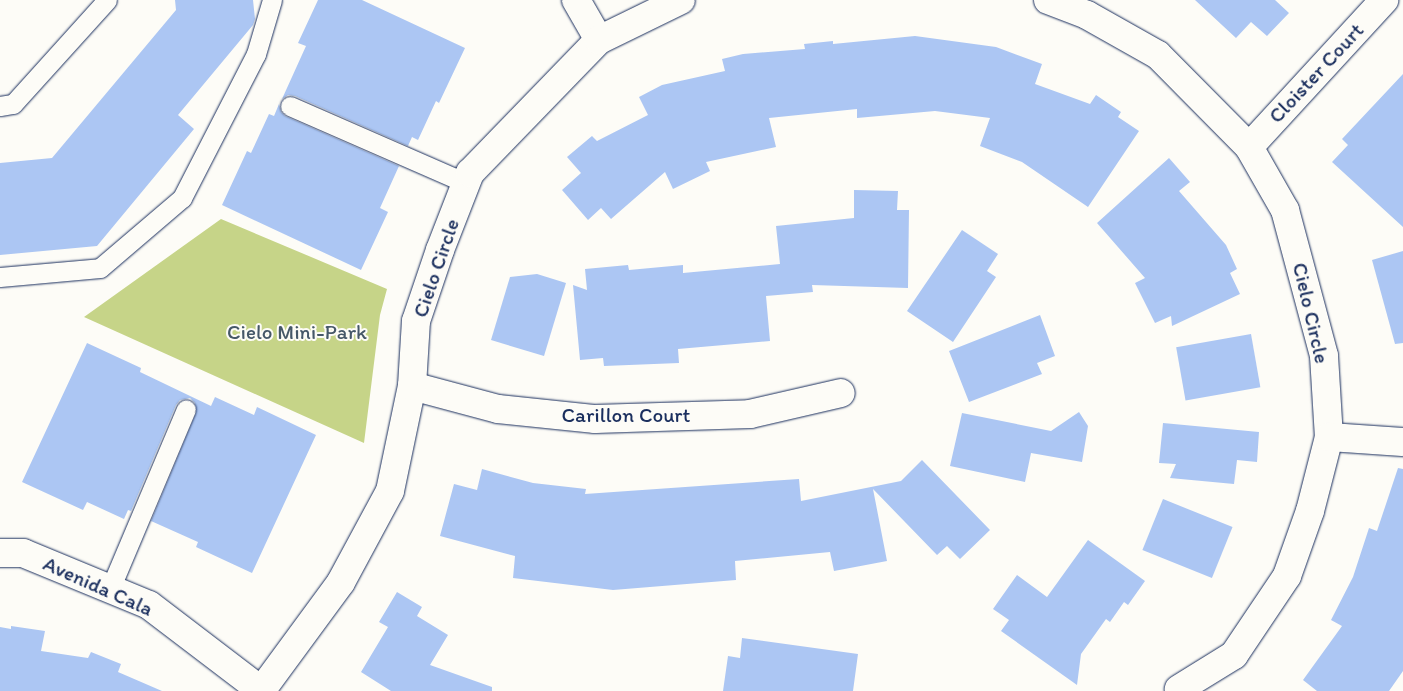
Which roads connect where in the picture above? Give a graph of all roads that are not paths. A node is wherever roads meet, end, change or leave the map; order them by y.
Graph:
1 (107, 0) edge
2 (272, 0) edge
3 (576, 0) edge
4 (681, 0) edge
5 (1048, 0) edge
6 (1384, 0) edge
7 (599, 40) junction
8 (0, 106) edge
9 (290, 106) dead end
10 (1249, 147) junction
11 (466, 183) junction
12 (0, 277) edge
13 (412, 386) junction
14 (841, 393) dead end
15 (186, 409) dead end
16 (1329, 437) junction
17 (1403, 442) edge
18 (0, 553) edge
19 (110, 589) junction
20 (1179, 689) dead end
21 (261, 691) edge

1 - 8 lane
2 - 12 lane
3 - 7 street
4 - 7 street, Cielo Circle
5 - 10 street, Cielo Circle
6 - 10 street, Cloister Court
7 - 11 street, Cielo Circle
9 - 11 lane
10 - 16 street, Cielo Circle
11 - 13 street, Cielo Circle
13 - 14 street, Carillon Court
13 - 21 street, Cielo Circle
15 - 19 lane
16 - 17 street
16 - 20 street, Cielo Circle
18 - 19 street, Avenida Cala
19 - 21 street, Avenida Cala

